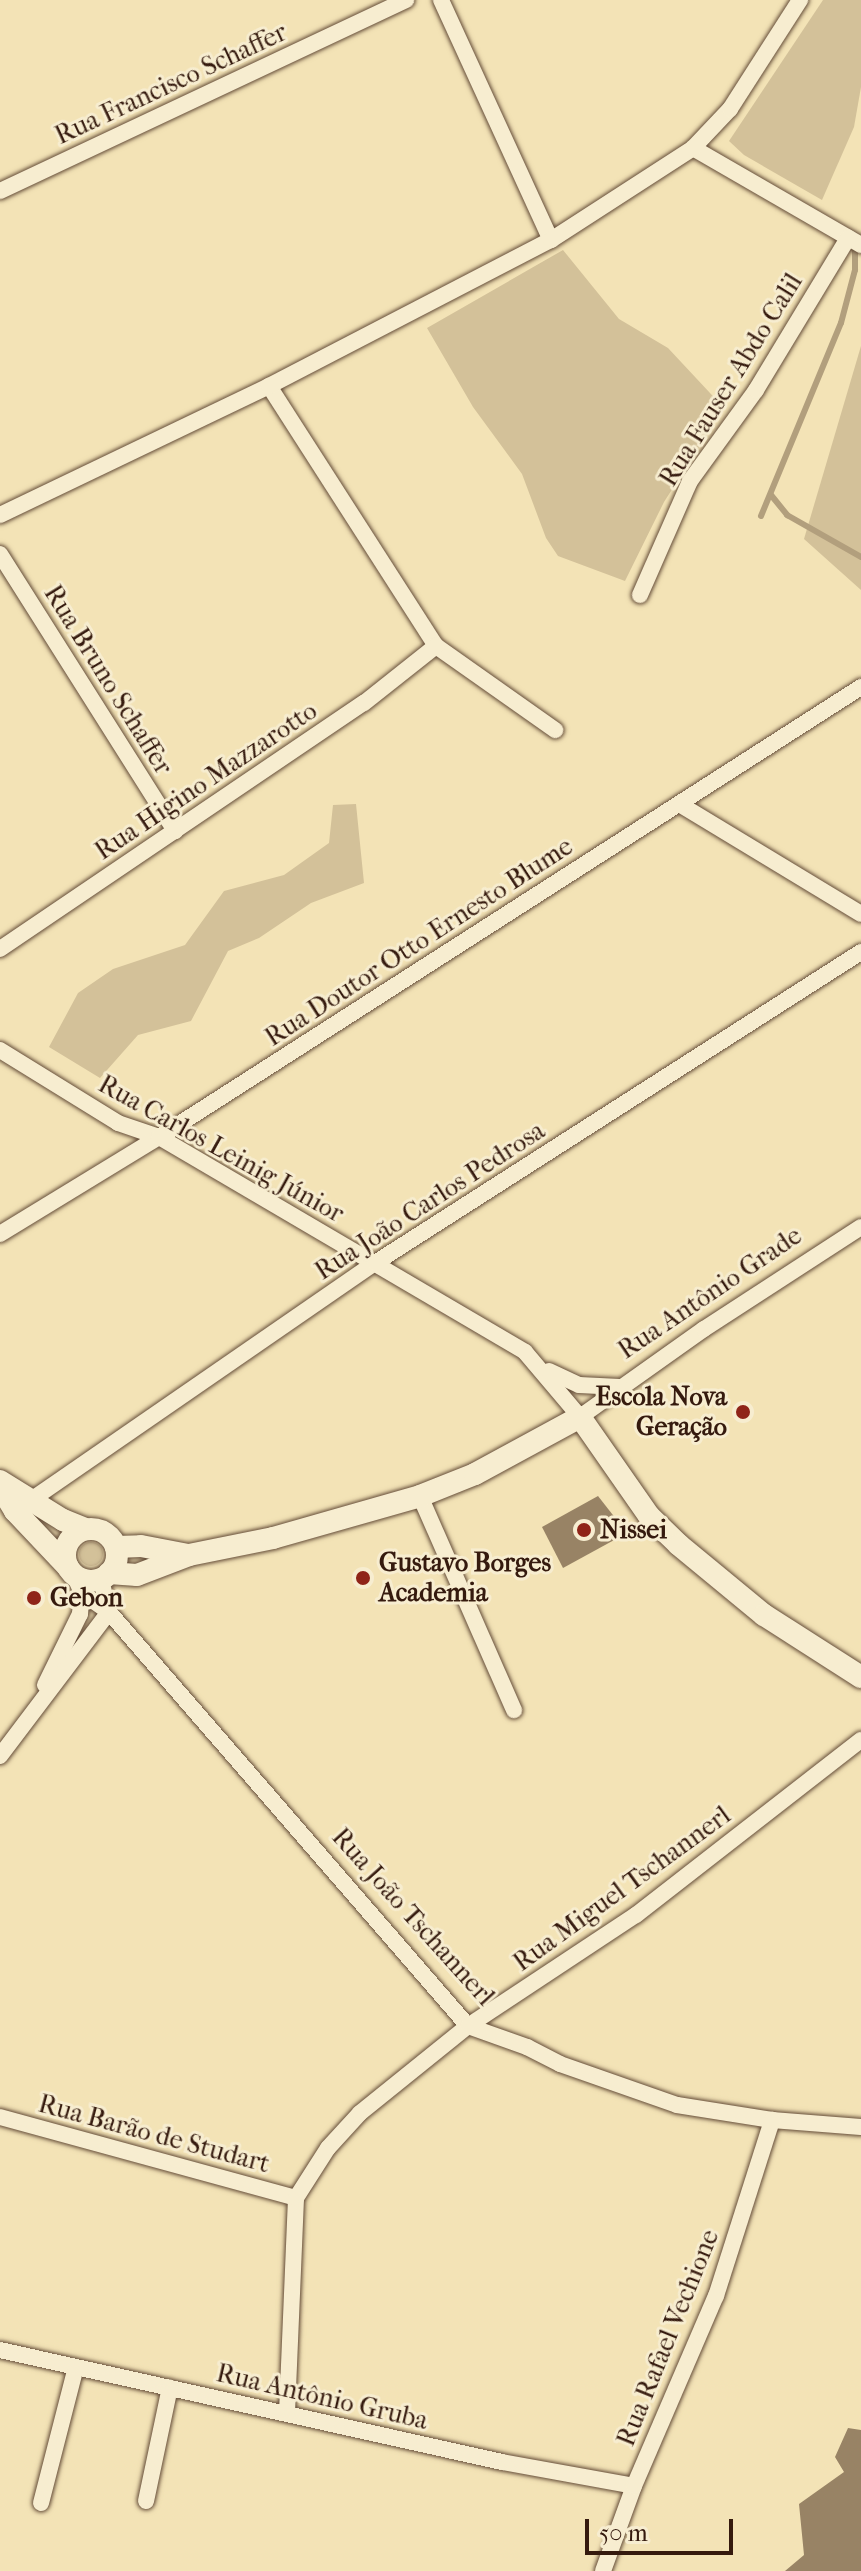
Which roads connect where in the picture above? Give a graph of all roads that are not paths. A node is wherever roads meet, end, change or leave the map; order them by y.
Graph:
1 (406, 0) edge
2 (441, 0) edge
3 (800, 0) edge
4 (693, 148) junction
5 (0, 191) edge
6 (551, 240) junction
7 (854, 242) edge
8 (269, 386) junction
9 (0, 515) edge
10 (0, 554) edge
11 (640, 595) dead end
12 (436, 646) junction
13 (861, 687) edge
14 (555, 730) dead end
15 (681, 805) junction
16 (175, 831) junction
17 (861, 914) edge
18 (0, 949) edge
19 (861, 952) edge
20 (0, 1050) edge
21 (159, 1137) junction
22 (861, 1227) edge
23 (0, 1234) edge
24 (375, 1263) junction
25 (541, 1367) junction
26 (620, 1387) junction
27 (580, 1417) junction
28 (0, 1483) edge
29 (420, 1496) junction
30 (31, 1500) junction
31 (85, 1529) junction
32 (116, 1547) junction
33 (189, 1555) junction
34 (105, 1576) junction
35 (75, 1578) junction
36 (109, 1612) junction
37 (861, 1677) edge
38 (514, 1710) dead end
39 (21, 1728) junction
40 (861, 1740) edge
41 (0, 1756) edge
42 (468, 2026) junction
43 (0, 2117) edge
44 (772, 2120) junction
45 (861, 2127) edge
46 (296, 2198) junction
47 (0, 2350) edge
48 (76, 2367) junction
49 (170, 2387) junction
50 (287, 2413) junction
51 (634, 2486) junction
52 (146, 2501) dead end
53 (41, 2503) dead end
54 (603, 2571) edge

1 - 5 street, Rua Francisco Schaffer
2 - 6 street
3 - 4 street
4 - 6 street
4 - 7 street
6 - 8 street
7 - 11 street, Rua Fauser Abdo Calil
8 - 9 street
8 - 12 street
10 - 16 street, Rua Bruno Schaffer
12 - 14 street
12 - 16 street, Rua Higino Mazzarotto
13 - 15 street, Rua Doutor Otto Ernesto Blume
15 - 17 street
15 - 21 street, Rua Doutor Otto Ernesto Blume
16 - 18 street, Rua Higino Mazzarotto
19 - 24 street, Rua João Carlos Pedrosa
20 - 21 street, Rua Carlos Leinig Júnior
21 - 23 street, Rua Doutor Otto Ernesto Blume
21 - 24 street, Rua Carlos Leinig Júnior
22 - 26 street, Rua Antônio Grade
24 - 25 street, Rua Carlos Leinig Júnior
24 - 30 street, Rua João Carlos Pedrosa
25 - 26 street, Rua Carlos Leinig Júnior
25 - 27 street, Rua Carlos Leinig Júnior
26 - 27 street, Rua Antônio Grade
27 - 29 main road, Rua Antônio Grade
27 - 37 main road
28 - 30 main road, Rua João Tschannerl
28 - 35 main road, Rua João Tschannerl
29 - 33 main road, Rua Antônio Grade
29 - 38 street
30 - 31 main road, Rua João Tschannerl
31 - 32 main road
31 - 35 main road
32 - 33 main road, Rua Antônio Grade
32 - 34 main road
33 - 34 main road, Rua Antônio Grade
34 - 35 main road
34 - 36 street, Rua João Tschannerl
35 - 36 street, Rua João Tschannerl
35 - 39 street
36 - 39 street
36 - 42 street, Rua João Tschannerl
39 - 41 street
40 - 42 street, Rua Miguel Tschannerl
42 - 44 street, Rua João Tschannerl
42 - 46 street, Rua Miguel Tschannerl
43 - 46 street, Rua Barão de Studart
44 - 45 street, Rua João Tschannerl
44 - 51 street, Rua Rafael Vechione
46 - 50 street
47 - 48 street, Rua Antônio Gruba
48 - 49 street, Rua Antônio Gruba
48 - 53 street
49 - 50 street, Rua Antônio Gruba
49 - 52 street
50 - 51 street, Rua Antônio Gruba
51 - 54 street, Rua Rafael Vechione

